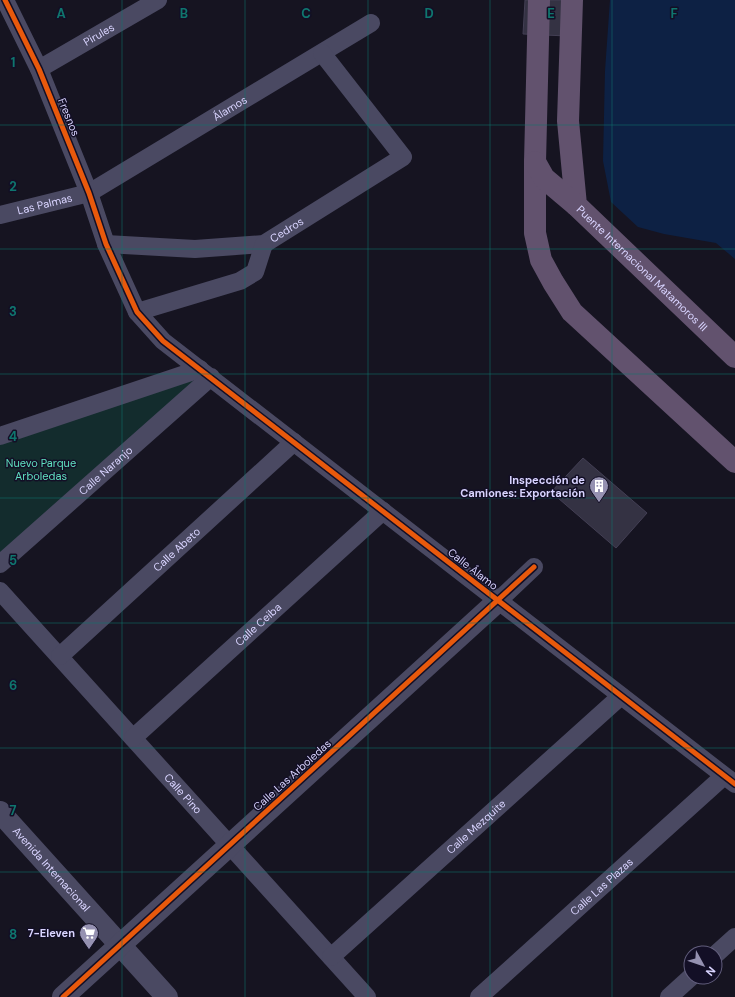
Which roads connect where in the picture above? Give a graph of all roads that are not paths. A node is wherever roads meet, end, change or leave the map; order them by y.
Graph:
1 (5, 0) edge
2 (158, 0) edge
3 (539, 0) edge
4 (572, 0) edge
5 (371, 23) dead end
6 (322, 53) junction
7 (39, 69) junction
8 (535, 162) junction
9 (89, 193) junction
10 (576, 205) junction
11 (0, 215) edge
12 (106, 244) junction
13 (264, 244) junction
14 (137, 312) junction
15 (735, 357) edge
16 (205, 373) junction
17 (0, 436) edge
18 (294, 442) junction
19 (735, 462) edge
20 (383, 512) junction
21 (0, 564) edge
22 (534, 567) dead end
23 (0, 591) edge
24 (498, 601) junction
25 (60, 656) junction
26 (621, 696) junction
27 (133, 738) junction
28 (730, 780) edge
29 (0, 812) edge
30 (230, 846) junction
31 (735, 937) edge
32 (120, 945) junction
33 (723, 948) edge
34 (331, 957) junction
35 (683, 984) edge
36 (63, 997) edge
37 (168, 997) edge
38 (367, 997) edge
39 (479, 997) edge
40 (669, 997) edge

1 - 7 street, Fresnos
2 - 7 street, Pirules
3 - 8 highway
4 - 10 highway, Puente Internacional Matamoros III
5 - 6 street, Álamos
6 - 9 street, Álamos
6 - 13 street, Cedros
7 - 9 street, Fresnos
8 - 10 highway
8 - 19 highway
9 - 11 street, Las Palmas
9 - 12 street, Fresnos
10 - 15 highway, Puente Internacional Matamoros III
12 - 13 street, Cedros
12 - 14 street, Fresnos
13 - 14 street
14 - 16 street, Calle Álamo
16 - 17 street
16 - 18 street, Calle Álamo
16 - 21 street, Calle Naranjo
18 - 20 street, Calle Álamo
18 - 25 street, Calle Abeto
20 - 24 street, Calle Álamo
20 - 27 street, Calle Ceiba
22 - 24 street, Calle Las Arboledas
23 - 25 street, Calle Pino
24 - 26 street, Calle Álamo
24 - 30 street, Calle Las Arboledas
25 - 27 street, Calle Pino
26 - 28 street, Calle Álamo
26 - 34 street, Calle Mezquite
27 - 30 street, Calle Pino
28 - 39 street, Calle Las Plazas
29 - 32 street, Avenida Internacional
30 - 32 street, Calle Las Arboledas
30 - 34 street, Calle Pino
31 - 33 street
32 - 36 street, Calle Las Arboledas
32 - 37 street, Avenida Internacional
34 - 38 street, Calle Pino
35 - 40 street

